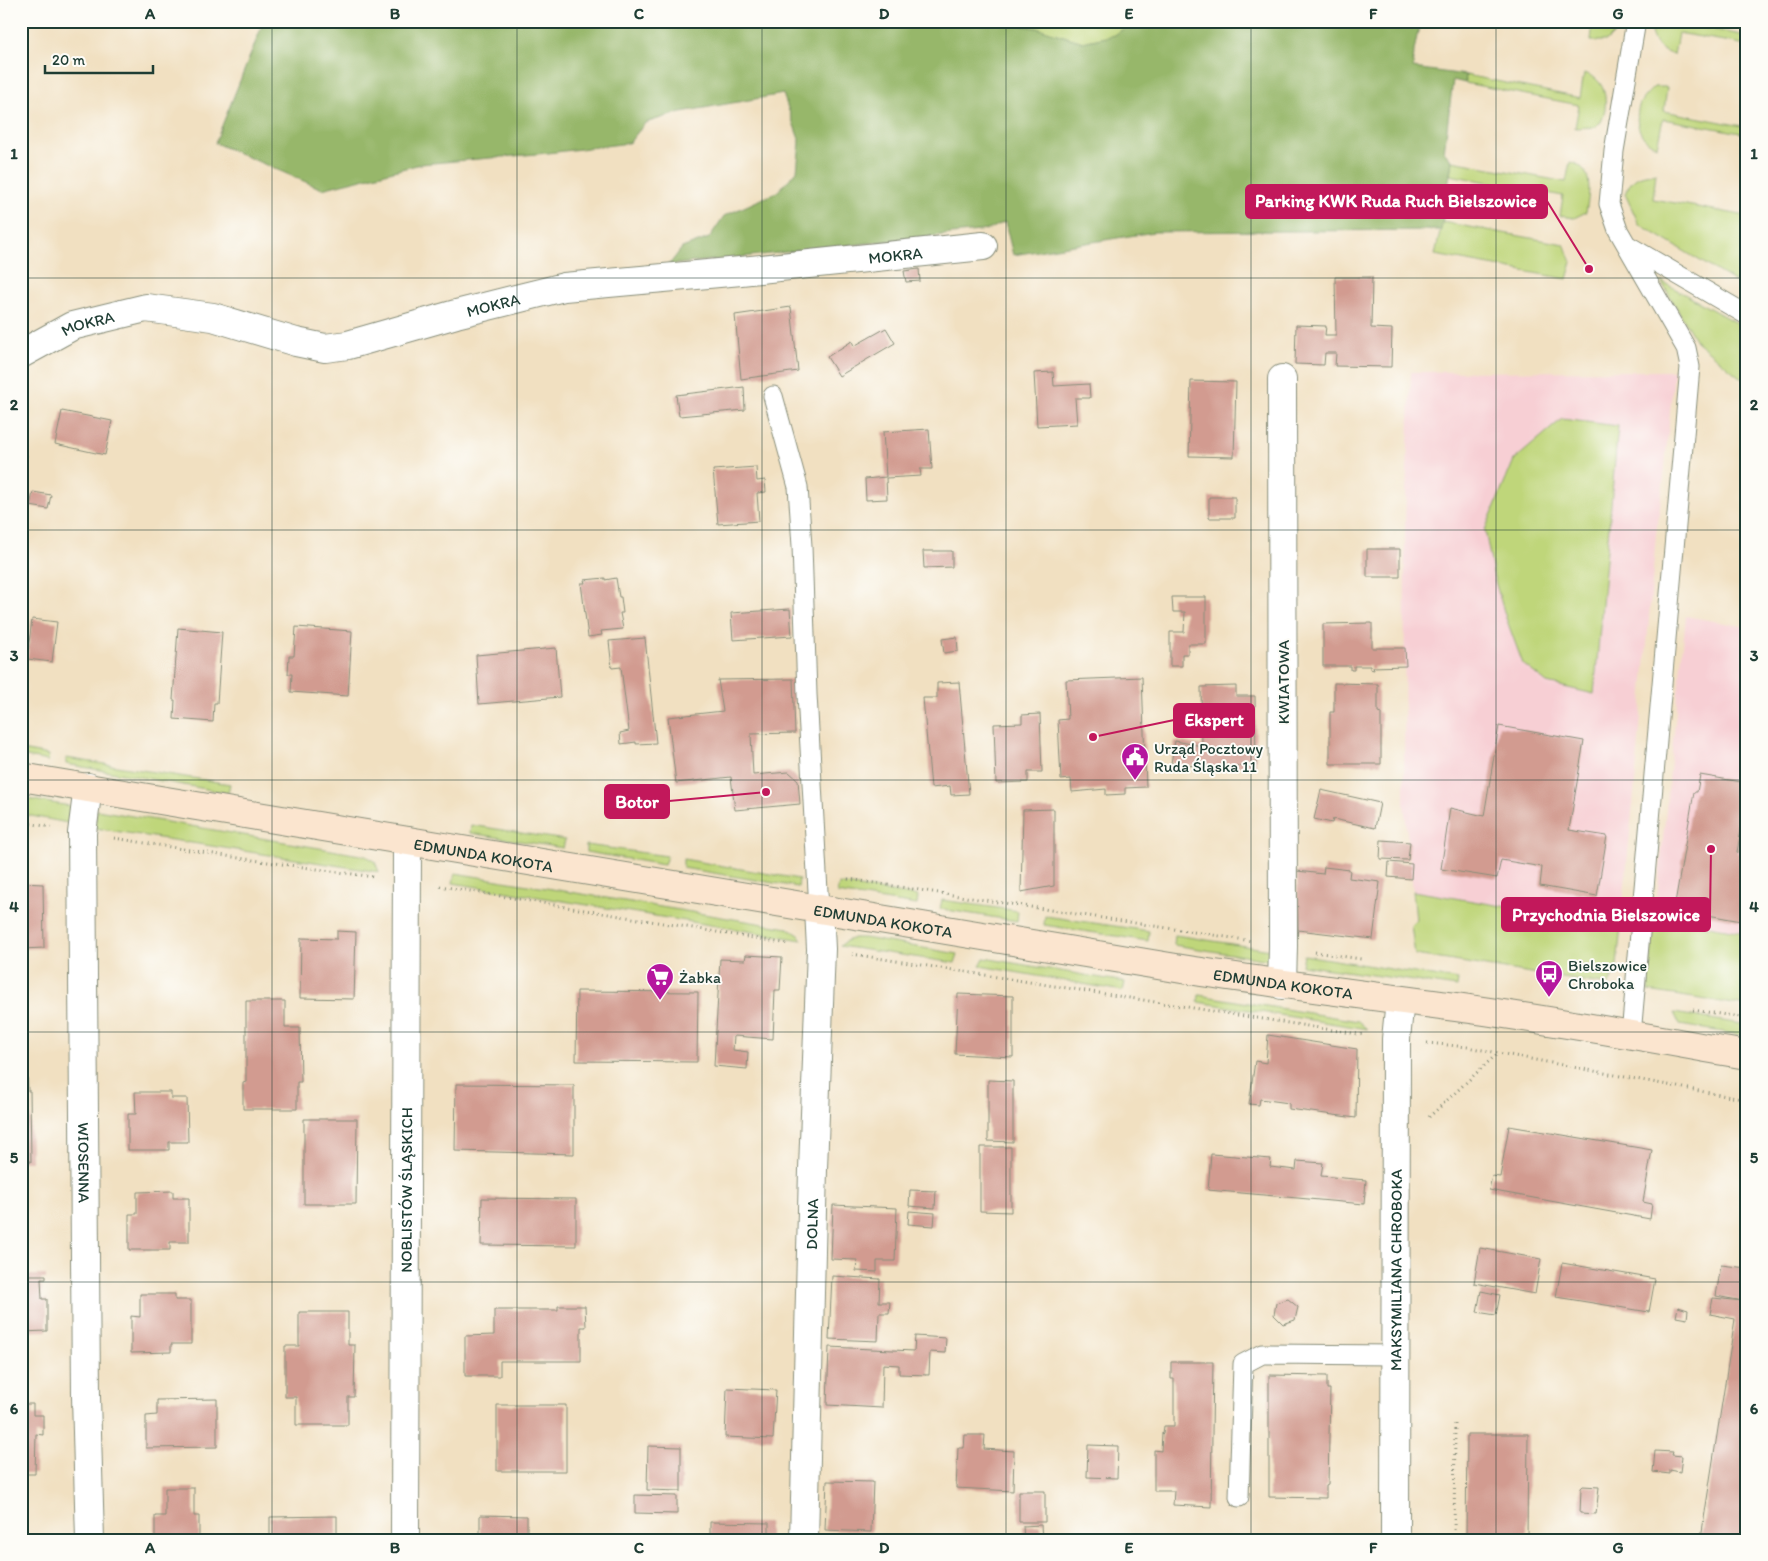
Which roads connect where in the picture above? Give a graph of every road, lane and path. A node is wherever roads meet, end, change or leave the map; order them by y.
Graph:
1 (1636, 21) edge
2 (1626, 244) junction
3 (983, 246) dead end
4 (1747, 315) edge
5 (21, 354) edge
6 (1282, 380) dead end
7 (773, 396) dead end
8 (21, 777) edge
9 (88, 787) junction
10 (21, 822) edge
11 (82, 833) junction
12 (407, 841) junction
13 (817, 874) junction
14 (407, 881) junction
15 (819, 909) junction
16 (1283, 946) junction
17 (821, 949) junction
18 (1362, 959) dead end
19 (1282, 985) junction
20 (1400, 1000) junction
21 (1690, 1010) dead end
22 (1747, 1018) edge
23 (1632, 1035) junction
24 (1396, 1039) junction
25 (1498, 1053) junction
26 (1747, 1055) edge
27 (1747, 1100) edge
28 (1425, 1121) dead end
29 (1396, 1355) junction
30 (1455, 1422) dead end
31 (1239, 1497) dead end
32 (90, 1540) edge
33 (405, 1540) edge
34 (804, 1540) edge
35 (1395, 1540) edge
36 (1454, 1540) edge

1 - 2 lane
2 - 4 lane
2 - 23 lane
3 - 5 street, MOKRA
6 - 16 street, KWIATOWA
7 - 13 lane
8 - 9 street, EDMUNDA KOKOTA
9 - 11 street, WIOSENNA
9 - 12 street, EDMUNDA KOKOTA
10 - 11 path
11 - 14 path
11 - 32 street, WIOSENNA
12 - 14 street, NOBLISTÓW ŚLĄSKICH
12 - 15 street, EDMUNDA KOKOTA
13 - 15 lane
13 - 16 path
14 - 17 path
14 - 33 street, NOBLISTÓW ŚLĄSKICH
15 - 17 street, DOLNA
15 - 19 street, EDMUNDA KOKOTA
16 - 18 path
16 - 19 street, KWIATOWA
17 - 24 path
17 - 34 street, DOLNA
19 - 20 street, EDMUNDA KOKOTA
20 - 23 street, EDMUNDA KOKOTA
20 - 24 street, MAKSYMILIANA CHROBOKA
21 - 22 path
23 - 26 street, EDMUNDA KOKOTA
24 - 25 path
24 - 29 street, MAKSYMILIANA CHROBOKA
25 - 27 path
25 - 28 path
29 - 31 lane
29 - 35 street, MAKSYMILIANA CHROBOKA
30 - 36 path

